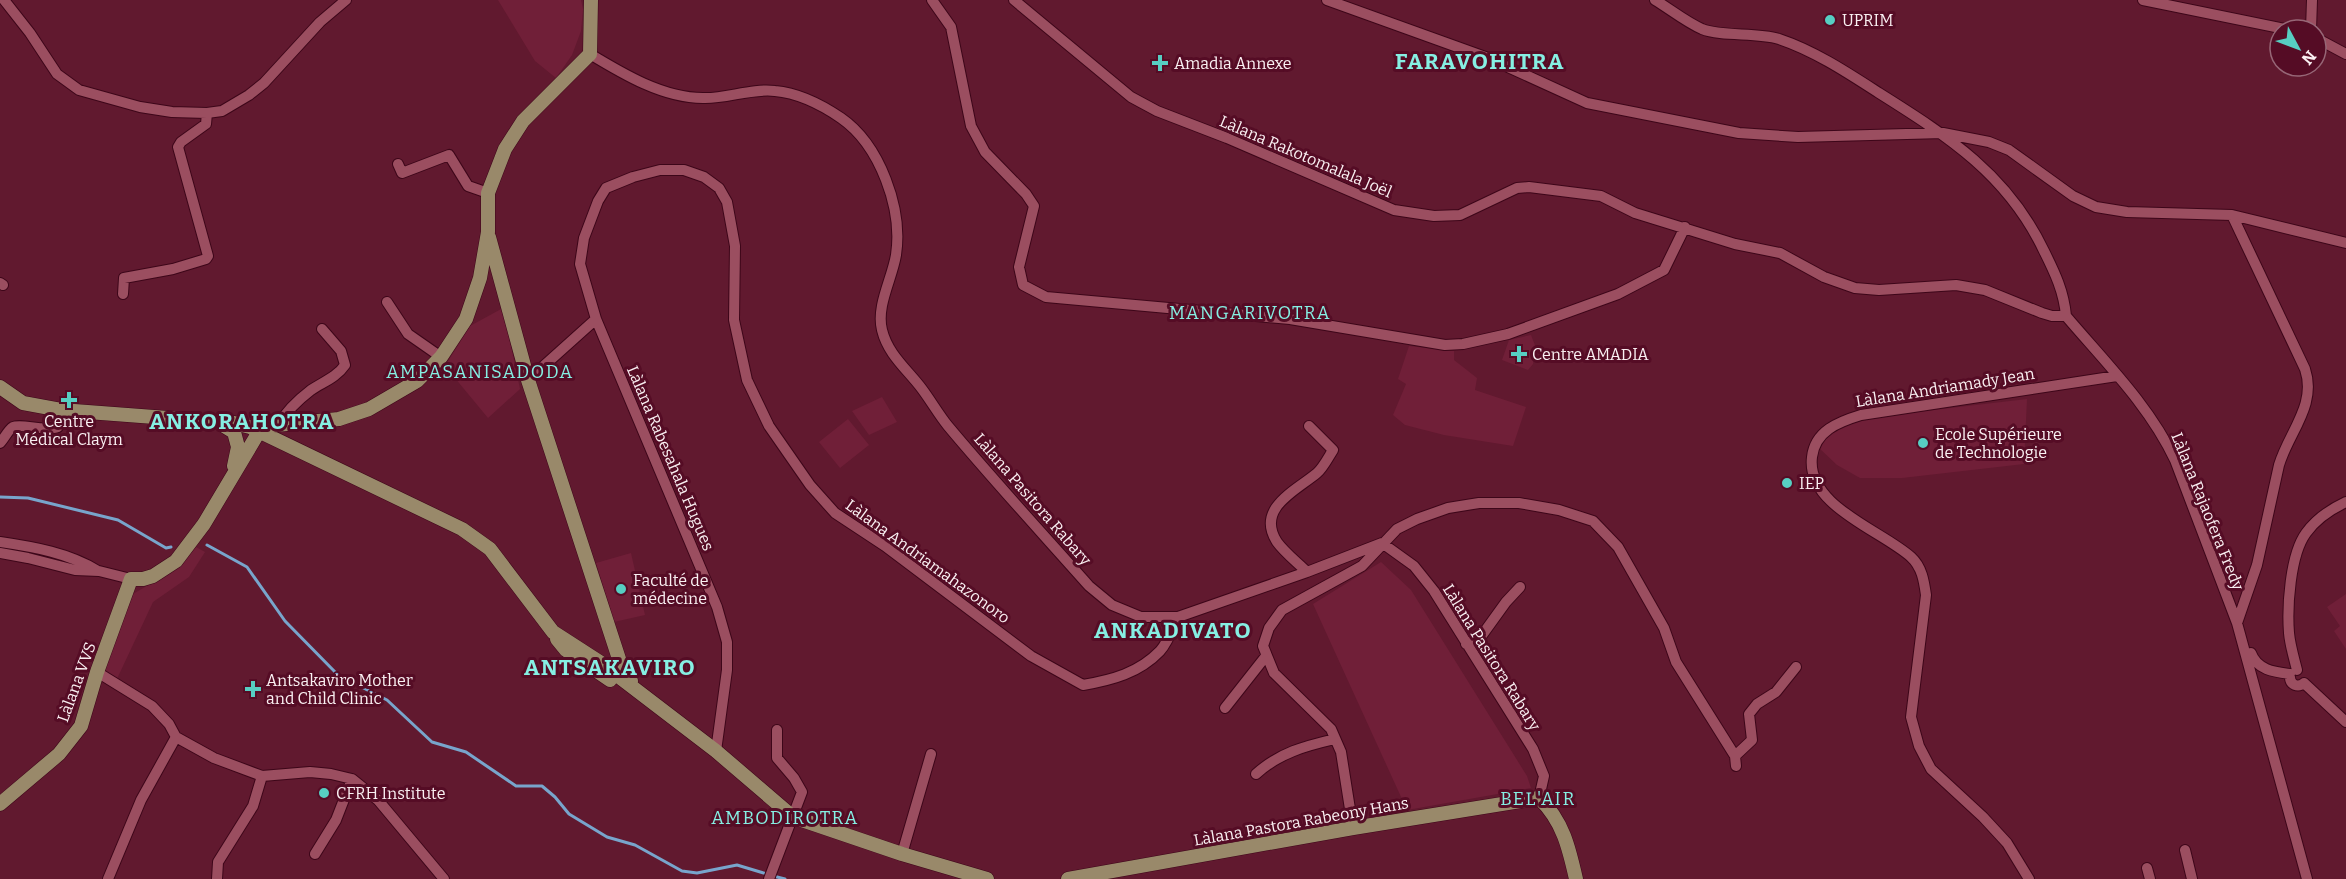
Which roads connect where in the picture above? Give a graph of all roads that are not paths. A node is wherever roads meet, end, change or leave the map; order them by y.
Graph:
1 (4, 0) edge
2 (346, 0) edge
3 (591, 0) edge
4 (932, 0) edge
5 (1014, 0) edge
6 (1327, 0) edge
7 (1655, 0) edge
8 (2313, 0) edge
9 (2150, 1) edge
10 (2312, 18) edge
11 (2268, 25) edge
12 (2328, 44) edge
13 (590, 54) junction
14 (2346, 54) edge
15 (207, 113) junction
16 (1943, 134) junction
17 (398, 164) dead end
18 (488, 193) junction
19 (2232, 215) junction
20 (1685, 227) junction
21 (488, 232) junction
22 (2346, 243) edge
23 (499, 276) junction
24 (480, 278) junction
25 (123, 294) dead end
26 (387, 302) dead end
27 (2066, 316) junction
28 (596, 319) junction
29 (321, 329) dead end
30 (441, 357) junction
31 (2117, 376) junction
32 (528, 380) junction
33 (0, 387) edge
34 (61, 410) junction
35 (219, 422) junction
36 (1309, 426) dead end
37 (255, 429) junction
38 (277, 431) junction
39 (0, 443) edge
40 (233, 468) junction
41 (224, 490) junction
42 (2346, 502) edge
43 (0, 542) edge
44 (1382, 543) junction
45 (0, 553) edge
46 (99, 571) junction
47 (1307, 572) junction
48 (131, 579) junction
49 (1520, 587) dead end
50 (1178, 617) junction
51 (2237, 623) junction
52 (1466, 644) junction
53 (615, 647) junction
54 (1266, 656) junction
55 (596, 665) junction
56 (1796, 667) dead end
57 (2251, 670) junction
58 (97, 672) junction
59 (2292, 674) junction
60 (651, 702) junction
61 (1224, 708) dead end
62 (2346, 722) edge
63 (777, 730) dead end
64 (176, 737) junction
65 (1335, 739) junction
66 (716, 752) junction
67 (931, 754) dead end
68 (1256, 774) dead end
69 (262, 776) junction
70 (352, 779) junction
71 (1539, 798) junction
72 (0, 804) edge
73 (793, 817) junction
74 (1353, 828) junction
75 (2185, 850) dead end
76 (902, 854) junction
77 (315, 855) dead end
78 (108, 879) edge
79 (217, 879) edge
80 (444, 879) edge
81 (769, 879) edge
82 (987, 879) edge
83 (1068, 879) edge
84 (1576, 879) edge
85 (2029, 879) edge
86 (2192, 879) edge
87 (2307, 879) edge

1 - 15 street
2 - 15 street
3 - 13 main road
4 - 20 street
5 - 20 street, Làlana Rakotomalala Joël
6 - 16 street
7 - 16 street
8 - 10 street
9 - 11 street
12 - 14 street
13 - 18 main road
13 - 50 street, Làlana Pasitora Rabary
15 - 25 street
16 - 19 street
16 - 27 street
17 - 18 street
18 - 21 main road
19 - 22 street
19 - 51 street
20 - 27 street, Làlana Rakotomalala Joël
21 - 23 main road
21 - 24 main road
23 - 24 main road
23 - 32 main road
24 - 30 main road
26 - 30 street
27 - 31 street, Làlana Rajaofera Fredy
28 - 32 street
28 - 50 street, Làlana Andriamahazonoro
28 - 66 street, Làlana Rabesahala Hugues
29 - 38 street
30 - 38 main road
31 - 51 street, Làlana Rajaofera Fredy
31 - 85 street, Làlana Andriamady Jean
32 - 53 main road
33 - 34 main road
34 - 35 main road
34 - 39 street
35 - 37 main road
35 - 40 main road
36 - 47 street
37 - 38 main road
37 - 40 main road
37 - 41 main road
38 - 55 main road
40 - 41 main road
41 - 48 main road
42 - 59 street
43 - 46 street
44 - 47 street, Làlana Pasitora Rabary
44 - 52 street, Làlana Pasitora Rabary
44 - 54 street
44 - 56 street
45 - 46 street
46 - 48 street
47 - 50 street, Làlana Pasitora Rabary
48 - 58 main road, Làlana VVS
49 - 52 street
51 - 57 street, Làlana Rajaofera Fredy
51 - 59 street
52 - 71 street, Làlana Pasitora Rabary
53 - 55 main road
53 - 60 main road
54 - 61 street
54 - 65 street
55 - 60 main road
57 - 59 street
57 - 87 street, Làlana Rajaofera Fredy
58 - 64 street
58 - 72 main road, Làlana VVS
59 - 62 street
60 - 66 main road
63 - 73 street
64 - 69 street
64 - 78 street
65 - 68 street
65 - 74 street
66 - 73 main road
67 - 76 street
69 - 70 street
69 - 79 street
70 - 77 street
70 - 80 street
71 - 74 main road, Làlana Pastora Rabeony Hans
71 - 84 main road
73 - 76 main road
73 - 81 street
74 - 83 main road, Làlana Pastora Rabeony Hans
75 - 86 street
76 - 82 main road

